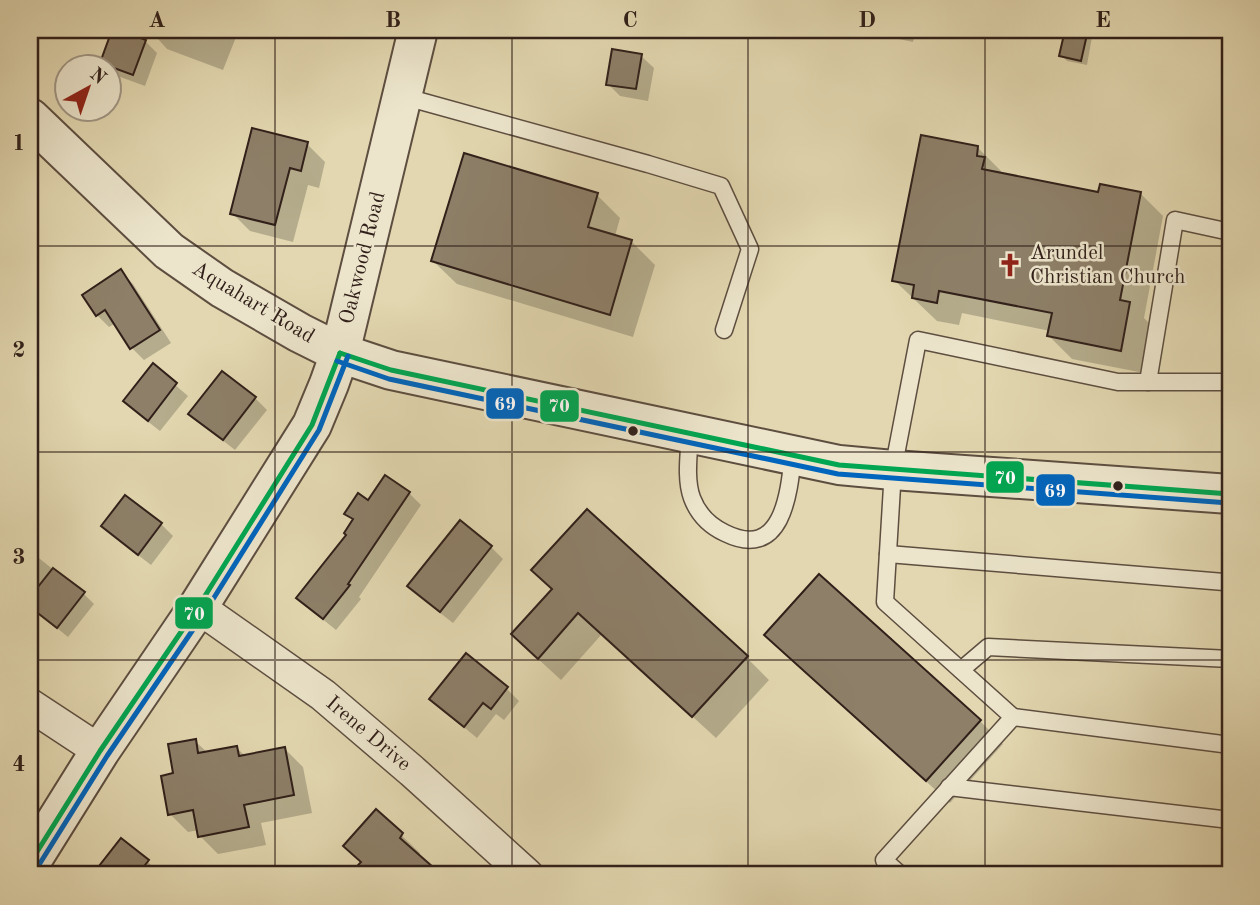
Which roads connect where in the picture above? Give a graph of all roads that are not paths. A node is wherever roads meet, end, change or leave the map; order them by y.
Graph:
1 (418, 30) edge
2 (402, 96) junction
3 (30, 118) edge
4 (1230, 232) edge
5 (724, 330) dead end
6 (340, 353) junction
7 (1148, 382) junction
8 (1230, 382) edge
9 (690, 433) junction
10 (793, 455) junction
11 (893, 470) junction
12 (1230, 494) edge
13 (888, 554) junction
14 (1224, 582) dead end
15 (198, 607) junction
16 (1230, 659) edge
17 (961, 670) junction
18 (30, 705) edge
19 (1013, 717) junction
20 (1230, 745) edge
21 (100, 751) junction
22 (949, 787) junction
23 (1230, 820) edge
24 (30, 863) edge
25 (527, 875) edge
26 (901, 875) edge

1 - 2 street, Oakwood Road
2 - 5 lane
2 - 6 street, Oakwood Road
3 - 6 street, Aquahart Road
4 - 7 lane
6 - 9 street, Aquahart Road
6 - 15 street, Oakwood Road
7 - 8 lane
7 - 11 lane
9 - 10 street, Aquahart Road
9 - 10 lane
10 - 11 street, Aquahart Road
11 - 12 street, Aquahart Road
11 - 13 lane
13 - 14 lane
13 - 17 lane
15 - 21 street, Oakwood Road
15 - 25 street, Irene Drive
16 - 17 lane
17 - 19 lane
18 - 21 street
19 - 20 lane
19 - 22 lane
21 - 24 street, Oakwood Road
22 - 23 lane
22 - 26 lane

